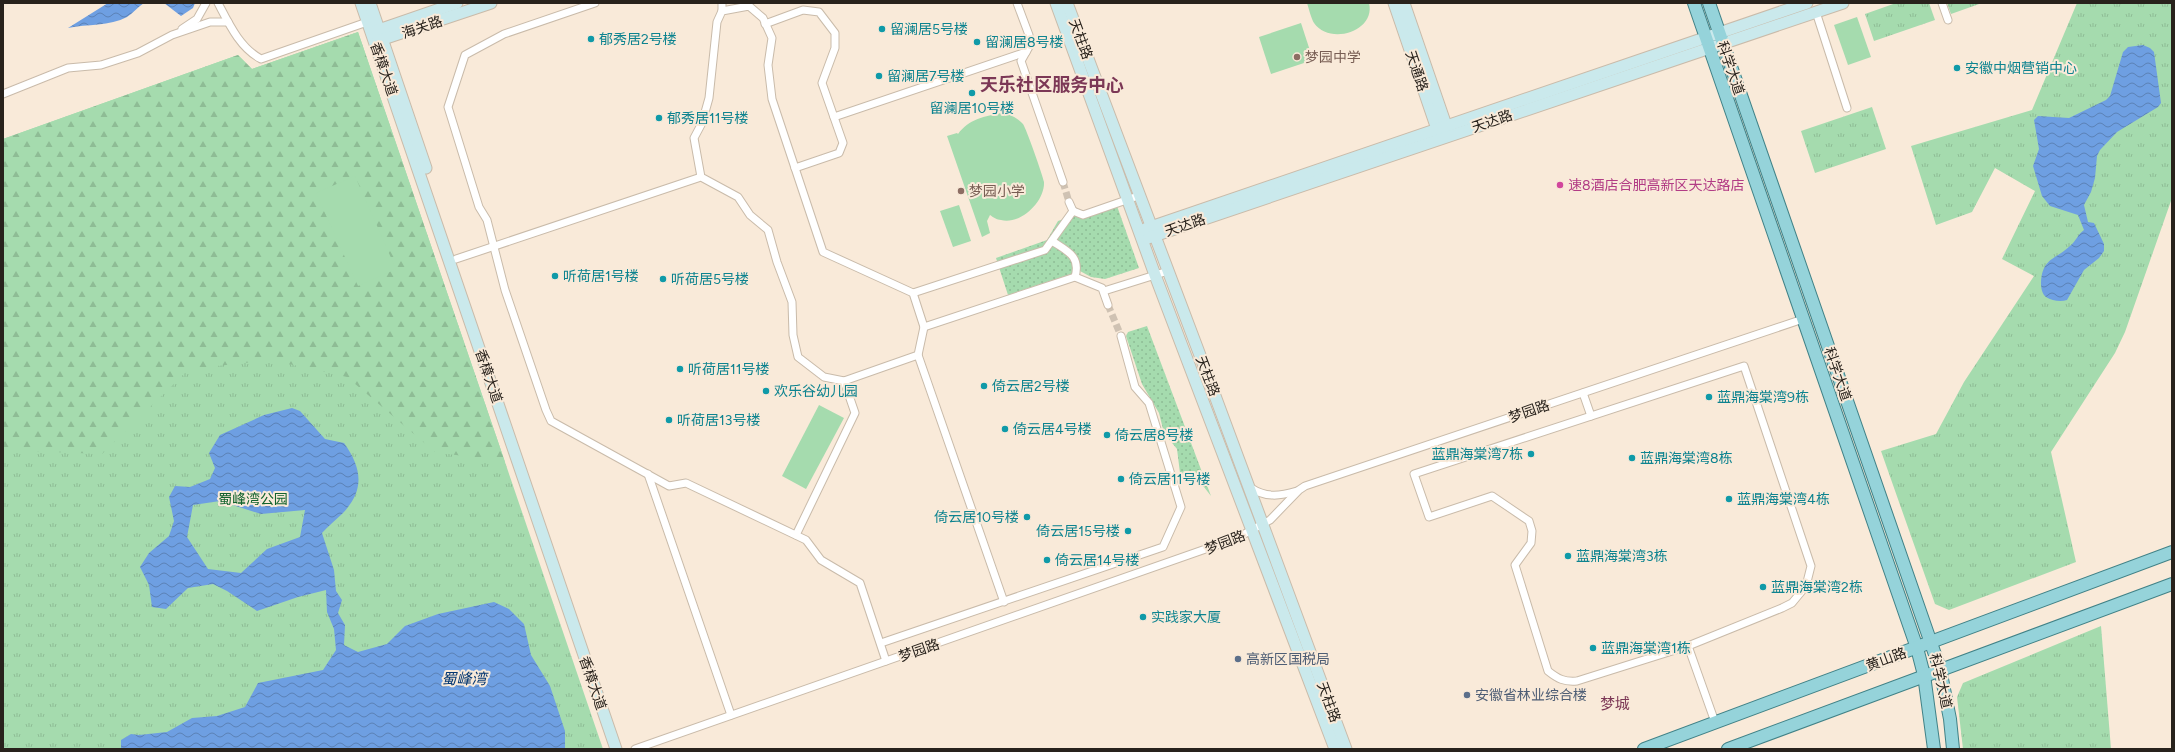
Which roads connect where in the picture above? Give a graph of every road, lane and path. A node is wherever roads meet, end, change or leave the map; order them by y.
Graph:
1 (206, 3) edge
2 (218, 3) edge
3 (361, 3) edge
4 (370, 3) edge
5 (457, 3) edge
6 (491, 3) edge
7 (595, 3) edge
8 (722, 3) edge
9 (1017, 3) edge
10 (1056, 3) edge
11 (1067, 3) edge
12 (1394, 3) edge
13 (1404, 3) edge
14 (1694, 3) edge
15 (1709, 3) edge
16 (1807, 3) edge
17 (1843, 3) edge
18 (1942, 3) edge
19 (802, 6) edge
20 (722, 11) junction
21 (1816, 12) junction
22 (1948, 20) dead end
23 (228, 22) junction
24 (765, 24) junction
25 (375, 31) junction
26 (172, 36) junction
27 (1721, 38) junction
28 (1708, 42) junction
29 (1026, 52) junction
30 (3, 94) edge
31 (1847, 108) dead end
32 (834, 117) junction
33 (1443, 132) junction
34 (794, 168) junction
35 (701, 177) junction
36 (1063, 182) tunnel mouth
37 (1138, 196) junction
38 (1128, 200) junction
39 (1069, 202) tunnel mouth
40 (1073, 212) junction
41 (1153, 231) junction
42 (1141, 236) junction
43 (1052, 241) junction
44 (494, 246) junction
45 (456, 259) junction
46 (1168, 271) junction
47 (1155, 275) junction
48 (1075, 277) junction
49 (1104, 291) junction
50 (913, 293) junction
51 (1108, 305) tunnel mouth
52 (1803, 319) junction
53 (924, 327) junction
54 (1121, 336) tunnel mouth
55 (918, 355) junction
56 (844, 381) junction
57 (1583, 393) junction
58 (1591, 416) junction
59 (648, 474) junction
60 (1251, 488) junction
61 (1299, 490) junction
62 (1264, 524) junction
63 (1253, 531) junction
64 (796, 535) junction
65 (2172, 552) edge
66 (2172, 584) edge
67 (1004, 602) junction
68 (1931, 642) junction
69 (881, 643) junction
70 (1688, 646) junction
71 (1917, 648) junction
72 (886, 661) junction
73 (1940, 669) junction
74 (1924, 675) junction
75 (731, 716) junction
76 (1715, 722) junction
77 (1744, 746) edge
78 (616, 749) edge
79 (621, 749) edge
80 (635, 749) edge
81 (1335, 749) edge
82 (1346, 749) edge
83 (1644, 749) edge
84 (1728, 749) edge
85 (1934, 749) edge
86 (1953, 749) edge

1 - 26 street
2 - 23 street
3 - 25 street, 香樟大道
4 - 25 street, 香樟大道
5 - 25 street, 海关路
6 - 25 street, 海关路
7 - 44 street
8 - 20 street
9 - 29 street
10 - 38 street, 天柱路
11 - 37 street, 天柱路
12 - 33 street, 天通路
13 - 33 street, 天通路
14 - 28 main road, 科学大道
15 - 27 main road, 科学大道
16 - 27 street, 天达路
17 - 21 street, 天达路
18 - 22 street
19 - 24 street
19 - 32 street
20 - 24 street
20 - 35 street
21 - 27 street, 天达路
21 - 31 street
23 - 25 street
23 - 26 street
24 - 34 street
25 - 45 street, 香樟大道
25 - 78 street, 香樟大道
26 - 30 street
27 - 28 street, 天达路
27 - 68 main road, 科学大道
28 - 33 street, 天达路
28 - 52 main road, 科学大道
29 - 32 street
29 - 36 street
32 - 34 street
33 - 41 street, 天达路
34 - 50 street
35 - 44 street
35 - 56 street
37 - 38 street
37 - 41 street, 天柱路
38 - 40 street
38 - 42 street, 天柱路
39 - 40 street
40 - 43 street
41 - 42 street, 天达路
41 - 46 street, 天柱路
42 - 47 street, 天柱路
43 - 48 street
43 - 50 street
44 - 45 street
44 - 59 street
45 - 79 street, 香樟大道
46 - 47 street
46 - 60 street, 天柱路
47 - 49 street
47 - 63 street, 天柱路
48 - 49 street
48 - 53 street
49 - 51 street
50 - 53 street
52 - 57 street, 梦园路
52 - 71 main road, 科学大道
53 - 55 street
54 - 67 street
55 - 56 street
55 - 67 street
56 - 64 street
57 - 58 street
57 - 61 street, 梦园路
58 - 70 street
58 - 70 street
59 - 64 street
59 - 75 street
60 - 61 street
60 - 62 street, 天柱路
61 - 62 street, 梦园路
62 - 63 street, 梦园路
62 - 82 street, 天柱路
63 - 72 street, 梦园路
63 - 81 street, 天柱路
64 - 69 street
65 - 68 main road, 黄山路
66 - 73 main road, 黄山路
67 - 69 street
68 - 71 main road, 黄山路
68 - 73 main road, 科学大道
69 - 72 street
70 - 76 street
71 - 74 main road, 科学大道
71 - 76 main road, 黄山路
72 - 75 street, 梦园路
73 - 74 main road, 黄山路
73 - 86 main road, 科学大道
74 - 77 main road, 黄山路
74 - 85 main road, 科学大道
75 - 80 street, 梦园路
76 - 83 main road, 黄山路
77 - 84 main road, 黄山路

